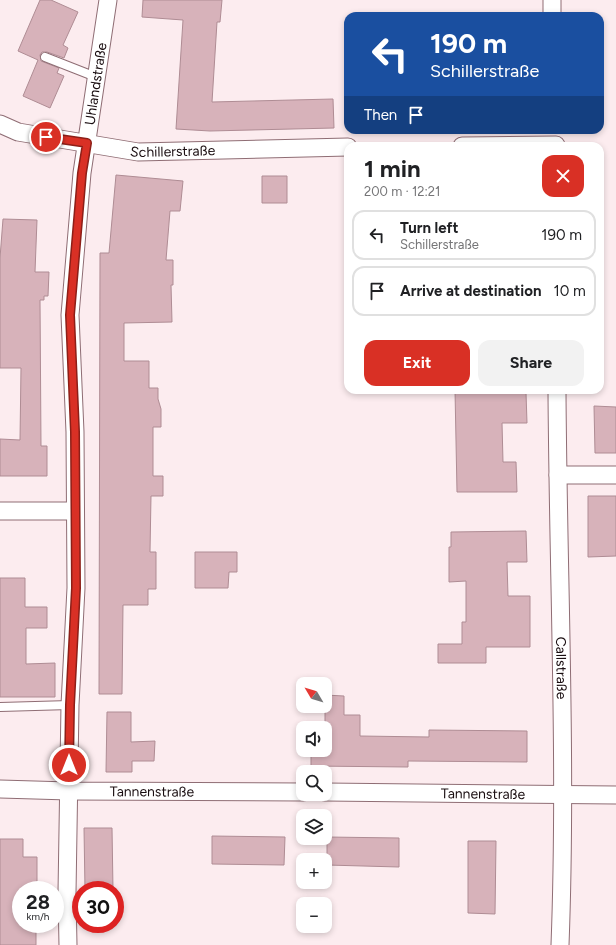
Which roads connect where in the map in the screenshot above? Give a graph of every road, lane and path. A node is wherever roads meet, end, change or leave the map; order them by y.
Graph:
1 (108, 0) edge
2 (552, 0) edge
3 (552, 12) edge
4 (45, 57) dead end
5 (96, 77) junction
6 (0, 124) edge
7 (556, 140) edge
8 (525, 142) edge
9 (87, 143) junction
10 (344, 147) edge
11 (557, 394) edge
12 (558, 475) junction
13 (616, 475) edge
14 (0, 511) edge
15 (74, 511) junction
16 (70, 705) junction
17 (0, 706) edge
18 (0, 789) edge
19 (69, 791) junction
20 (296, 792) edge
21 (332, 792) edge
22 (562, 794) junction
23 (616, 795) edge
24 (68, 945) edge
25 (560, 945) edge

1 - 5 street, Uhlandstraße
2 - 3 street
4 - 5 lane
5 - 9 street, Uhlandstraße
6 - 9 street, Schillerstraße
7 - 8 street
9 - 10 street, Schillerstraße
9 - 15 street, Uhlandstraße
11 - 12 street, Callstraße
12 - 13 street
12 - 22 street, Callstraße
14 - 15 street
15 - 16 street, Uhlandstraße
16 - 17 lane
16 - 19 street, Uhlandstraße
18 - 19 street, Tannenstraße
19 - 20 street, Tannenstraße
19 - 24 street, Uhlandstraße
21 - 22 street, Tannenstraße
22 - 23 street, Tannenstraße
22 - 25 street, Callstraße

